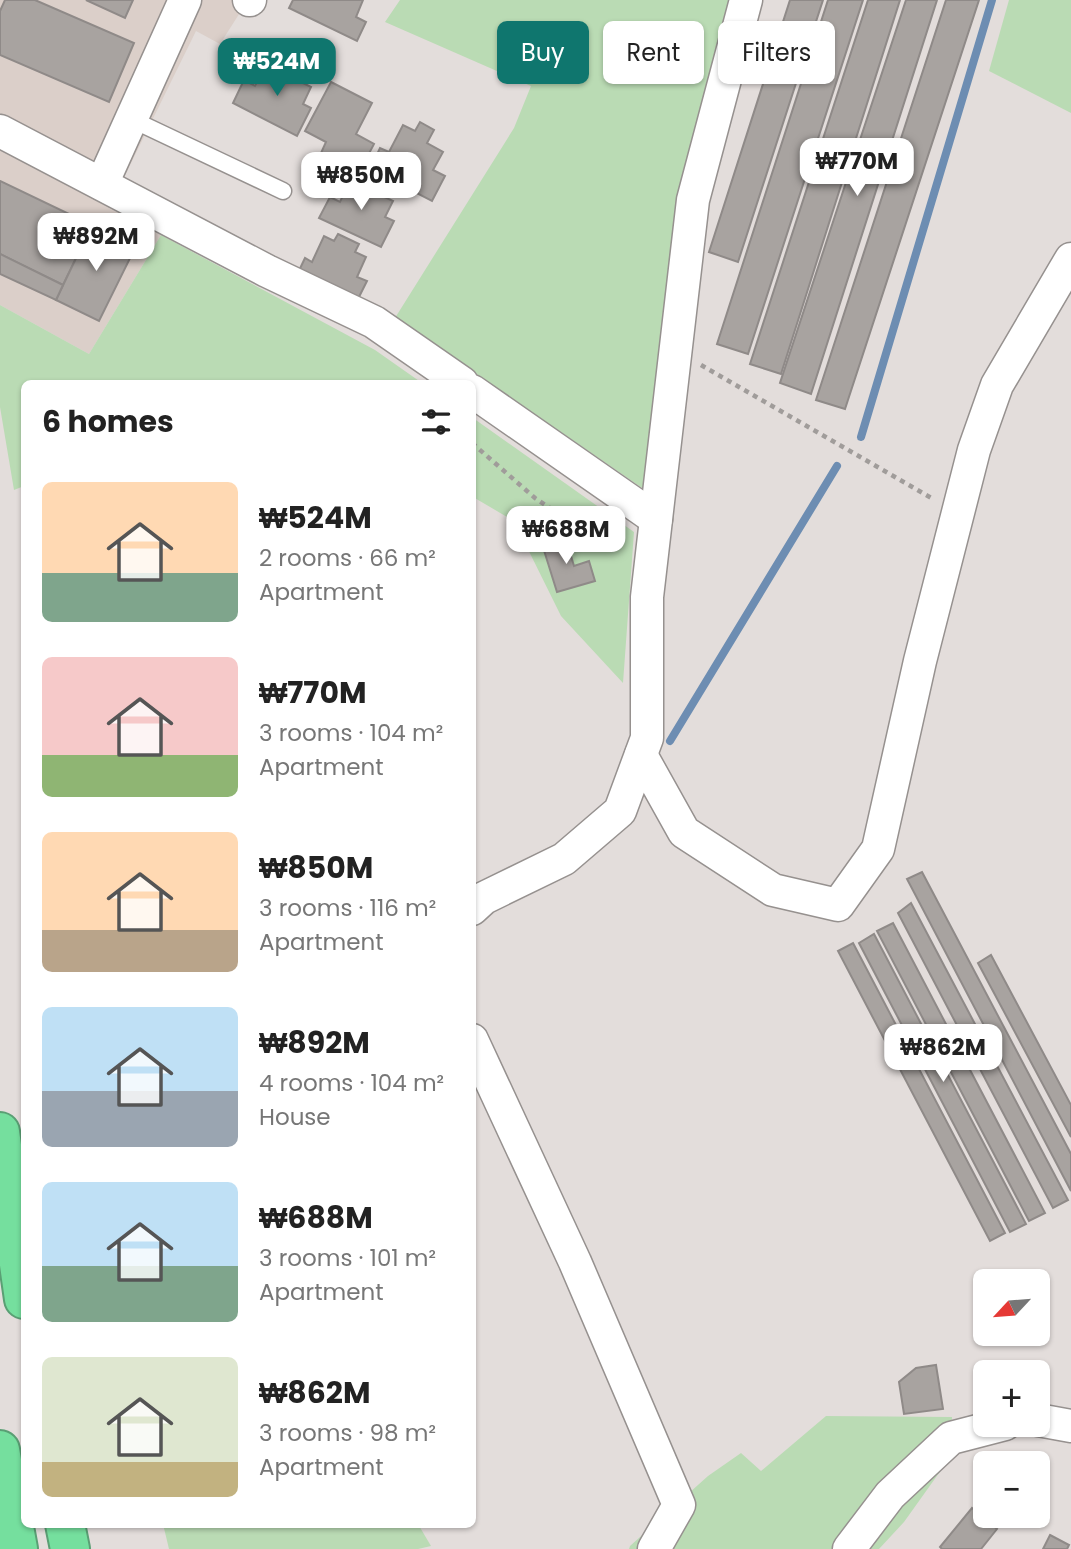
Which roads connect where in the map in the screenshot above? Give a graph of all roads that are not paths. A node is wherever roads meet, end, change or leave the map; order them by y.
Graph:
1 (185, 0) edge
2 (746, 0) edge
3 (131, 118) junction
4 (0, 131) edge
5 (102, 184) junction
6 (283, 191) dead end
7 (1071, 259) edge
8 (458, 380) edge
9 (476, 394) edge
10 (656, 519) junction
11 (641, 755) junction
12 (476, 905) edge
13 (476, 1049) edge
14 (0, 1132) edge
15 (21, 1278) edge
16 (1050, 1422) edge
17 (1071, 1426) edge
18 (973, 1432) edge
19 (0, 1450) edge
20 (66, 1528) edge
21 (18, 1549) edge
22 (70, 1549) edge
23 (653, 1549) edge
24 (849, 1549) edge

1 - 3 street
2 - 10 street
3 - 5 street
3 - 6 lane
4 - 5 street
5 - 8 street
7 - 11 street
9 - 10 street
10 - 11 street
11 - 12 street
13 - 23 street
14 - 15 highway
16 - 17 street
18 - 24 street
19 - 21 highway
20 - 22 highway

